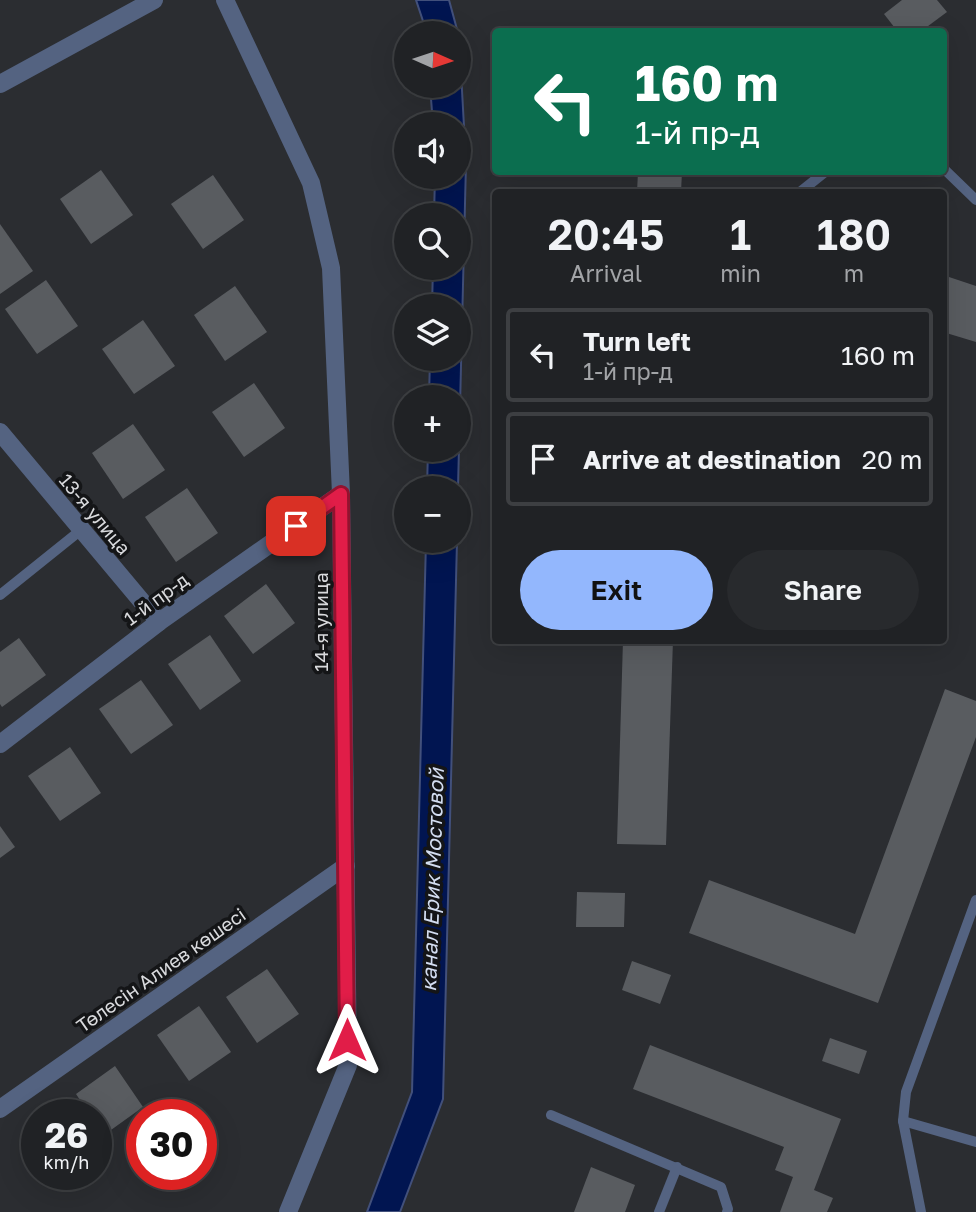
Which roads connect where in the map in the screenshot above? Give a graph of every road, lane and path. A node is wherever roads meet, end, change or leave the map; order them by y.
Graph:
1 (154, 0) edge
2 (225, 0) edge
3 (0, 83) edge
4 (947, 172) edge
5 (821, 175) edge
6 (804, 189) edge
7 (976, 200) edge
8 (0, 432) edge
9 (341, 494) junction
10 (81, 530) junction
11 (0, 595) edge
12 (159, 622) junction
13 (0, 744) edge
14 (346, 866) junction
15 (976, 900) edge
16 (0, 1109) edge
17 (551, 1115) dead end
18 (903, 1121) junction
19 (976, 1142) edge
20 (677, 1167) junction
21 (288, 1212) edge
22 (659, 1212) edge
23 (727, 1212) edge
24 (921, 1212) edge

1 - 3 street
2 - 9 street, 14-я улица
4 - 7 lane
5 - 6 lane
8 - 10 street, 13-я улица
9 - 12 street, 1-й пр-д
9 - 14 street, 14-я улица
10 - 11 lane
10 - 12 street, 13-я улица
12 - 13 street, 1-й пр-д
14 - 16 street, Төлесін Алиев көшесі
14 - 21 street, 14-я улица
15 - 18 lane
17 - 20 lane
18 - 19 lane
18 - 24 lane
20 - 22 lane
20 - 23 lane

